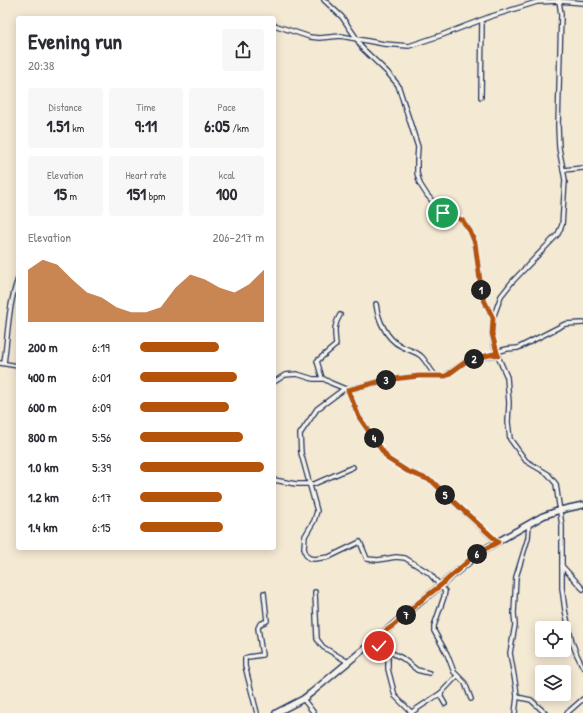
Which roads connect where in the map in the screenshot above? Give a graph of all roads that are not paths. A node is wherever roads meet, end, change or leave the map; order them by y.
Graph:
1 (324, 0) edge
2 (559, 0) edge
3 (583, 3) edge
4 (482, 20) junction
5 (276, 26) edge
6 (357, 39) junction
7 (481, 97) dead end
8 (583, 168) edge
9 (564, 170) junction
10 (16, 284) edge
11 (376, 304) dead end
12 (340, 315) dead end
13 (493, 318) junction
14 (583, 323) edge
15 (497, 354) junction
16 (2, 363) edge
17 (16, 366) edge
18 (436, 376) junction
19 (322, 378) junction
20 (276, 380) edge
21 (346, 389) junction
22 (353, 467) dead end
23 (276, 480) edge
24 (310, 485) junction
25 (583, 505) edge
26 (560, 510) junction
27 (529, 524) junction
28 (498, 542) junction
29 (562, 566) junction
30 (441, 585) junction
31 (583, 589) edge
32 (315, 592) dead end
33 (264, 593) dead end
34 (373, 640) junction
35 (383, 648) junction
36 (348, 662) junction
37 (583, 667) edge
38 (429, 673) dead end
39 (457, 676) junction
40 (441, 693) junction
41 (517, 697) junction
42 (303, 699) junction
43 (471, 699) dead end
44 (583, 699) edge
45 (445, 704) dead end
46 (583, 705) edge
47 (257, 713) edge
48 (276, 713) edge
49 (314, 713) edge
50 (412, 713) edge
51 (515, 713) edge
52 (545, 713) edge
53 (567, 713) edge

1 - 6 street
2 - 3 street
2 - 4 street
2 - 9 street
4 - 6 street
4 - 7 street
5 - 6 street
6 - 13 street
8 - 9 street
9 - 13 street
10 - 16 street
11 - 18 street
12 - 19 street
13 - 15 street
14 - 15 street
15 - 18 street
15 - 26 street
16 - 17 street
18 - 21 street
19 - 20 street
19 - 21 street
21 - 24 street
21 - 28 street
22 - 24 street
23 - 24 street
24 - 30 street
25 - 26 main road
26 - 27 main road
26 - 29 street
27 - 28 main road
27 - 41 street
28 - 30 main road
29 - 31 street
29 - 37 street
30 - 34 main road
30 - 39 street
32 - 36 street
33 - 47 street
34 - 35 street
34 - 36 main road
35 - 38 street
35 - 50 street
36 - 42 main road
39 - 40 street
39 - 43 street
40 - 45 street
40 - 50 street
41 - 51 street
41 - 52 street
42 - 48 main road
42 - 49 street
44 - 46 street
44 - 53 street

